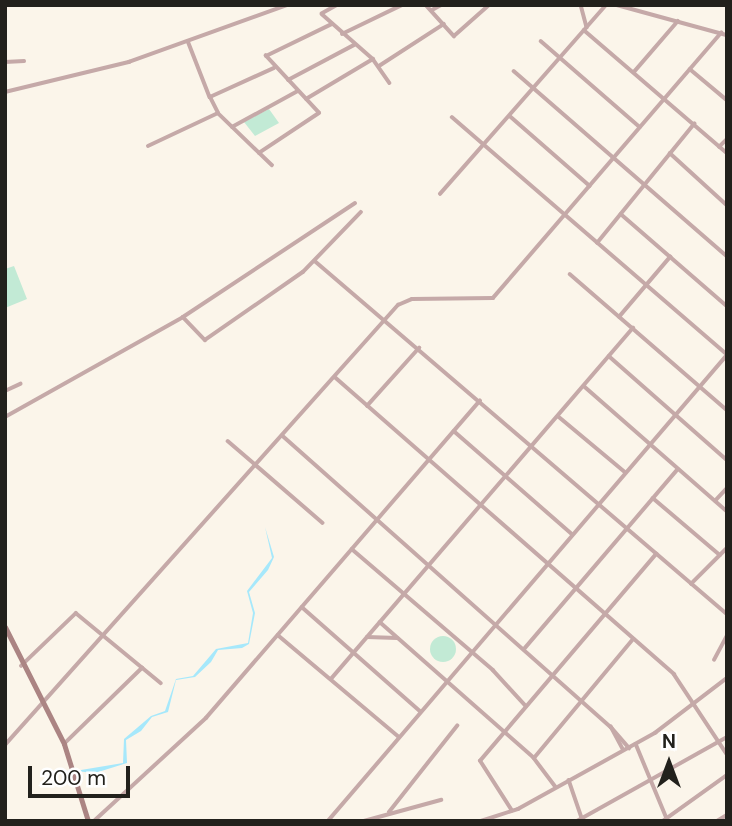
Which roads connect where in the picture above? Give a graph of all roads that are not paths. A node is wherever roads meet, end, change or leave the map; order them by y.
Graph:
1 (287, 5) edge
2 (401, 5) edge
3 (426, 5) edge
4 (441, 5) edge
5 (473, 5) edge
6 (488, 5) edge
7 (581, 5) edge
8 (606, 5) edge
9 (617, 5) edge
10 (336, 6) edge
11 (434, 8) edge
12 (678, 21) junction
13 (332, 24) junction
14 (444, 24) junction
15 (586, 29) junction
16 (721, 33) junction
17 (342, 34) junction
18 (727, 35) edge
19 (188, 41) junction
20 (541, 41) dead end
21 (355, 45) junction
22 (560, 58) junction
23 (373, 59) junction
24 (24, 61) dead end
25 (5, 62) edge
26 (379, 66) junction
27 (275, 68) junction
28 (690, 69) junction
29 (514, 71) dead end
30 (634, 72) junction
31 (288, 80) junction
32 (390, 83) dead end
33 (533, 88) junction
34 (727, 88) edge
35 (298, 91) junction
36 (5, 92) edge
37 (721, 95) junction
38 (210, 97) junction
39 (665, 98) junction
40 (306, 99) junction
41 (727, 100) edge
42 (218, 113) junction
43 (509, 116) junction
44 (452, 118) dead end
45 (694, 124) junction
46 (232, 127) junction
47 (640, 127) junction
48 (727, 139) edge
49 (483, 145) junction
50 (148, 146) dead end
51 (719, 147) junction
52 (259, 153) junction
53 (670, 153) junction
54 (727, 153) edge
55 (614, 158) junction
56 (272, 165) dead end
57 (645, 185) junction
58 (590, 186) junction
59 (440, 194) dead end
60 (355, 203) dead end
61 (727, 205) edge
62 (361, 212) dead end
63 (621, 214) junction
64 (565, 215) junction
65 (597, 243) junction
66 (727, 256) edge
67 (670, 257) junction
68 (315, 261) junction
69 (570, 274) dead end
70 (646, 285) junction
71 (727, 306) edge
72 (183, 317) junction
73 (619, 317) junction
74 (386, 319) junction
75 (633, 328) junction
76 (419, 348) junction
77 (609, 356) junction
78 (335, 377) junction
79 (20, 384) dead end
80 (701, 385) junction
81 (583, 386) junction
82 (5, 391) edge
83 (480, 401) junction
84 (367, 406) junction
85 (727, 410) edge
86 (674, 415) junction
87 (558, 416) junction
88 (5, 417) edge
89 (454, 431) junction
90 (283, 436) junction
91 (228, 441) dead end
92 (650, 444) junction
93 (532, 446) junction
94 (727, 460) edge
95 (428, 461) junction
96 (257, 466) junction
97 (678, 469) junction
98 (625, 472) junction
99 (506, 476) junction
100 (727, 488) edge
101 (653, 498) junction
102 (715, 501) junction
103 (598, 504) junction
104 (480, 506) junction
105 (727, 511) edge
106 (378, 519) junction
107 (323, 523) dead end
108 (627, 528) junction
109 (572, 534) junction
110 (352, 549) junction
111 (726, 551) edge
112 (656, 554) junction
113 (720, 555) junction
114 (430, 564) junction
115 (546, 564) junction
116 (691, 584) junction
117 (575, 589) junction
118 (404, 594) junction
119 (302, 607) junction
120 (604, 614) junction
121 (727, 614) edge
122 (380, 622) junction
123 (496, 622) junction
124 (5, 627) edge
125 (278, 635) junction
126 (727, 636) edge
127 (106, 637) junction
128 (367, 637) junction
129 (397, 638) junction
130 (633, 639) junction
131 (525, 648) junction
132 (471, 651) junction
133 (354, 653) junction
134 (714, 660) dead end
135 (21, 666) junction
136 (142, 668) junction
137 (554, 673) junction
138 (727, 678) edge
139 (331, 680) junction
140 (446, 680) junction
141 (161, 683) dead end
142 (583, 699) junction
143 (696, 702) junction
144 (43, 705) junction
145 (526, 706) junction
146 (420, 711) junction
147 (457, 726) dead end
148 (611, 727) junction
149 (504, 732) junction
150 (399, 737) junction
151 (727, 737) edge
152 (721, 742) junction
153 (64, 744) junction
154 (636, 744) junction
155 (5, 746) edge
156 (629, 748) junction
157 (624, 751) junction
158 (727, 754) edge
159 (534, 758) junction
160 (727, 775) edge
161 (569, 780) junction
162 (655, 782) junction
163 (556, 787) junction
164 (441, 800) dead end
165 (512, 811) junction
166 (388, 812) junction
167 (727, 815) edge
168 (496, 818) edge
169 (581, 820) edge
170 (666, 820) edge
171 (88, 821) edge
172 (94, 821) edge
173 (328, 821) edge
174 (365, 821) edge
175 (481, 821) edge
176 (717, 821) edge

1 - 19 street
2 - 17 street
3 - 11 street
4 - 11 street
5 - 6 street
6 - 14 street
7 - 15 street
8 - 15 street
9 - 12 street
10 - 13 street
11 - 14 street
12 - 16 street
12 - 30 street
13 - 17 street
13 - 27 street
14 - 26 street
15 - 22 street
15 - 30 street
16 - 18 street
16 - 28 street
17 - 21 street
19 - 36 street
19 - 38 street
20 - 22 street
21 - 23 street
21 - 31 street
22 - 33 street
22 - 47 street
23 - 26 street
23 - 40 street
24 - 25 street
26 - 32 street
27 - 31 street
27 - 38 street
28 - 37 street
28 - 39 street
29 - 33 street
30 - 39 street
31 - 35 street
33 - 43 street
33 - 55 street
34 - 37 street
35 - 40 street
35 - 46 street
37 - 41 street
38 - 42 street
39 - 45 street
39 - 47 street
40 - 52 street
42 - 46 street
42 - 50 street
43 - 49 street
43 - 58 street
44 - 49 street
45 - 51 street
45 - 53 street
46 - 52 street
47 - 55 street
48 - 51 street
49 - 59 street
49 - 64 street
51 - 54 street
52 - 56 street
53 - 57 street
53 - 61 street
55 - 57 street
55 - 58 street
57 - 63 street
57 - 66 street
58 - 64 street
60 - 72 street
62 - 68 street
63 - 65 street
63 - 67 street
64 - 65 street
64 - 74 street
65 - 70 street
67 - 70 street
67 - 71 street
68 - 72 street
68 - 74 street
69 - 73 street
70 - 73 street
70 - 80 street
72 - 88 street
73 - 75 street
74 - 76 street
74 - 78 street
75 - 77 street
75 - 80 street
76 - 83 street
76 - 84 street
77 - 81 street
77 - 86 street
78 - 84 street
78 - 90 street
79 - 82 street
80 - 85 street
80 - 86 street
81 - 87 street
81 - 92 street
83 - 89 street
83 - 93 street
84 - 95 street
86 - 92 street
86 - 94 street
87 - 93 street
87 - 98 street
89 - 95 street
89 - 99 street
90 - 96 street
90 - 106 street
91 - 96 street
92 - 97 street
92 - 98 street
93 - 99 street
93 - 103 street
95 - 104 street
95 - 106 street
96 - 107 street
96 - 127 street
97 - 101 street
97 - 102 street
98 - 103 street
99 - 104 street
99 - 109 street
100 - 102 street
101 - 108 street
101 - 113 street
102 - 105 street
103 - 108 street
103 - 109 street
104 - 114 street
104 - 115 street
106 - 110 street
106 - 114 street
108 - 112 street
108 - 117 street
109 - 115 street
110 - 118 street
110 - 119 street
111 - 113 street
112 - 116 street
112 - 120 street
113 - 116 street
114 - 118 street
114 - 123 street
115 - 117 street
115 - 123 street
116 - 121 street
117 - 120 street
117 - 131 street
118 - 122 street
118 - 132 street
119 - 125 street
119 - 133 street
120 - 130 street
120 - 137 street
122 - 128 street
122 - 129 street
123 - 131 street
123 - 132 street
124 - 135 main road
125 - 139 street
125 - 172 street
126 - 134 street
127 - 135 street
127 - 136 street
127 - 144 street
128 - 129 street
128 - 133 street
129 - 140 street
130 - 142 street
130 - 143 street
131 - 137 street
132 - 140 street
132 - 145 street
133 - 139 street
133 - 146 street
135 - 144 main road
136 - 141 street
136 - 153 street
137 - 142 street
137 - 145 street
138 - 143 street
139 - 150 street
140 - 146 street
140 - 149 street
142 - 148 street
142 - 159 street
143 - 152 street
143 - 154 street
144 - 153 main road
144 - 155 street
145 - 149 street
146 - 150 street
147 - 166 street
148 - 156 street
148 - 157 street
149 - 159 street
149 - 165 street
150 - 173 street
151 - 152 street
152 - 158 street
152 - 162 street
153 - 171 main road
154 - 156 street
154 - 162 street
156 - 157 street
157 - 161 street
159 - 163 street
160 - 170 street
161 - 163 street
161 - 169 street
162 - 169 street
162 - 170 street
163 - 165 street
164 - 166 street
165 - 168 street
166 - 174 street
167 - 176 street
168 - 175 street

